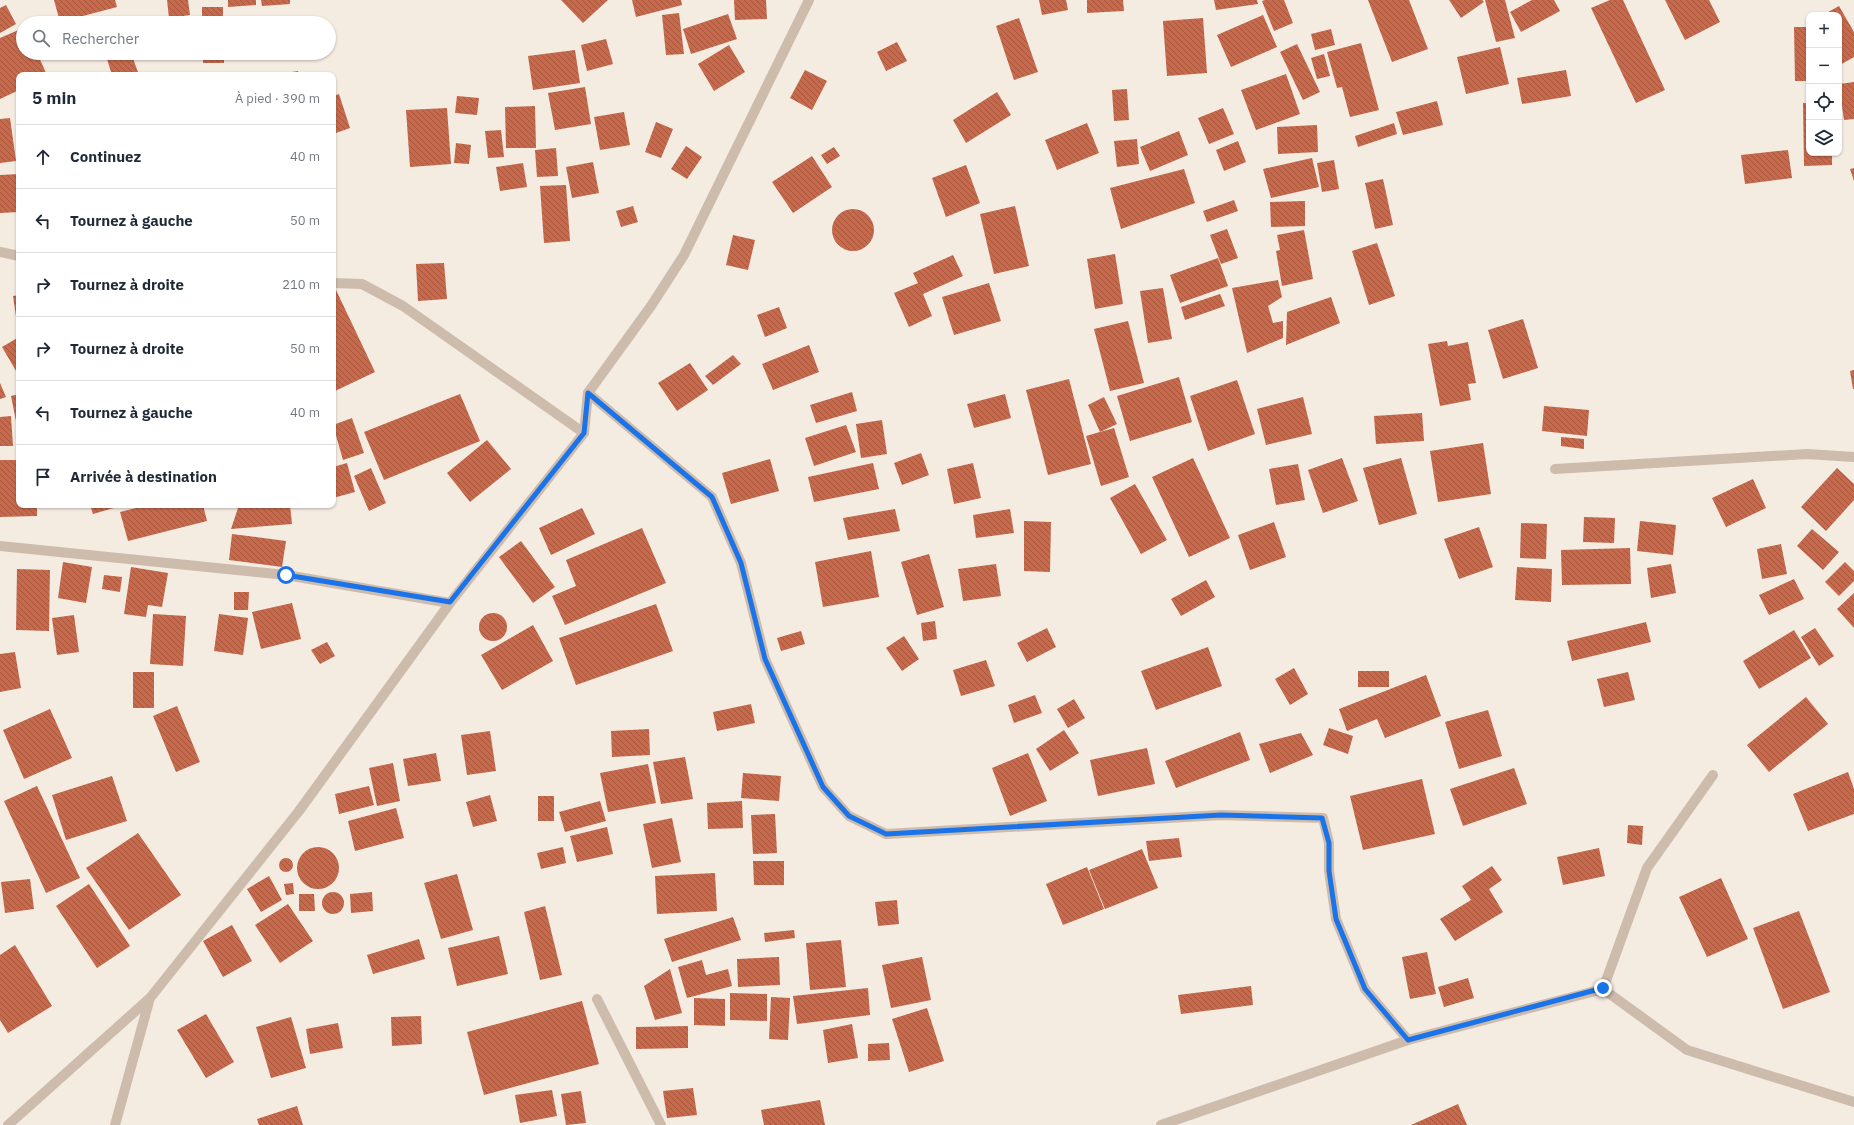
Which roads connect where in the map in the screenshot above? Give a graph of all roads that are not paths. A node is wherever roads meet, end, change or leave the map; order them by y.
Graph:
1 (809, 0) edge
2 (0, 252) edge
3 (16, 255) edge
4 (336, 283) edge
5 (588, 393) junction
6 (584, 433) junction
7 (1854, 457) edge
8 (1555, 469) dead end
9 (0, 546) edge
10 (450, 602) junction
11 (1713, 775) dead end
12 (1603, 988) junction
13 (150, 998) junction
14 (597, 999) dead end
15 (1408, 1040) junction
16 (1854, 1102) edge
17 (8, 1125) edge
18 (116, 1125) edge
19 (661, 1125) edge
20 (1161, 1125) edge

1 - 5 street
2 - 3 street
4 - 6 street
5 - 6 street
5 - 15 street
6 - 10 street
7 - 8 street
9 - 10 street
10 - 13 street
11 - 12 street
12 - 15 street
12 - 16 street
13 - 17 street
13 - 18 street
14 - 19 street
15 - 20 street

